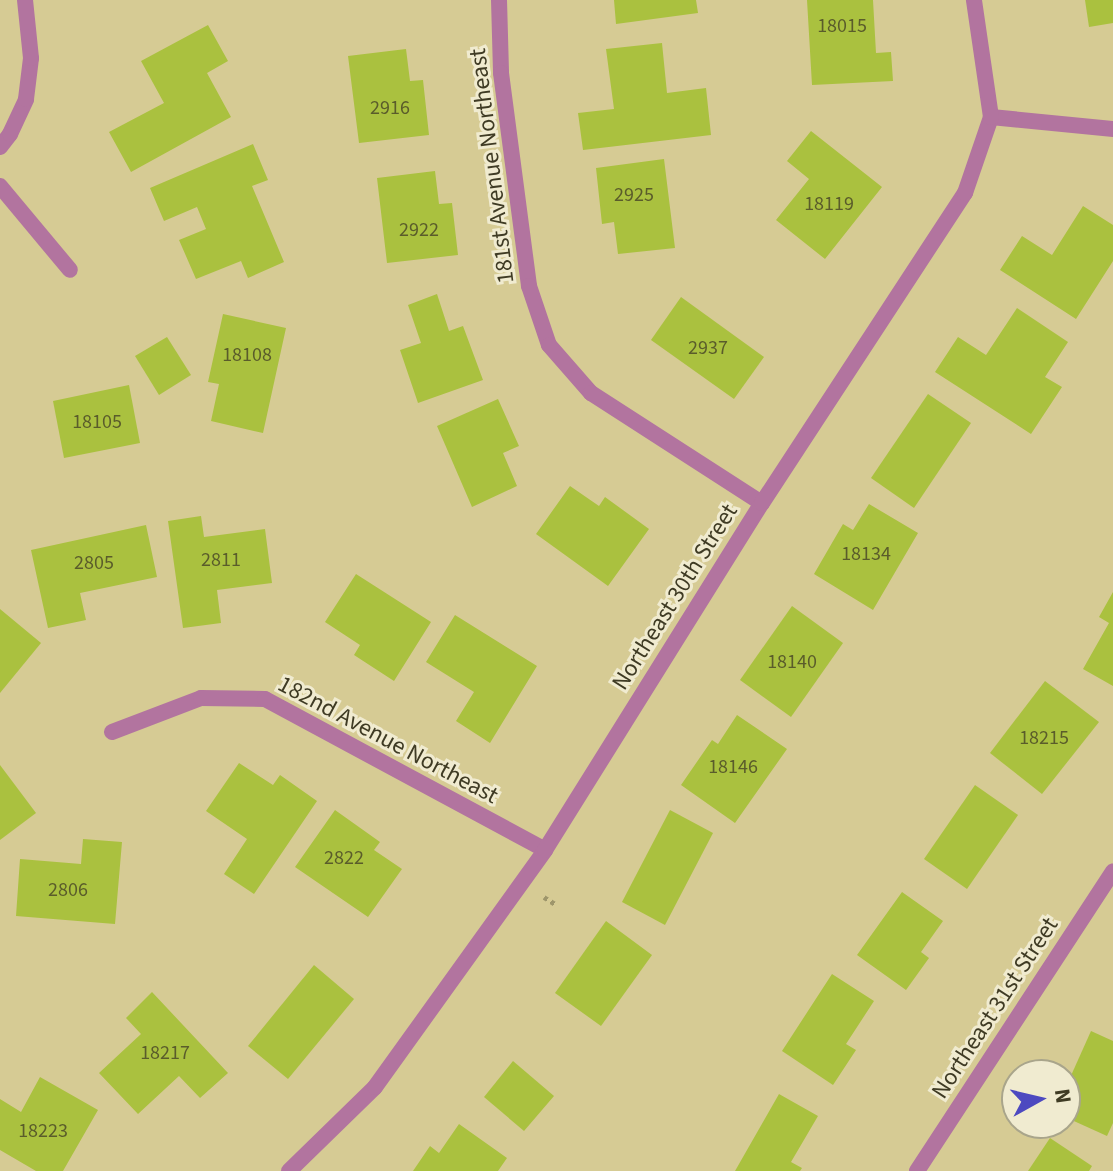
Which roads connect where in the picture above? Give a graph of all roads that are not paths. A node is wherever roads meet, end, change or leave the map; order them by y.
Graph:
1 (25, 0) edge
2 (499, 0) edge
3 (974, 0) edge
4 (991, 117) junction
5 (1113, 129) edge
6 (0, 147) edge
7 (0, 186) edge
8 (70, 270) dead end
9 (762, 503) junction
10 (112, 732) dead end
11 (545, 850) junction
12 (1113, 871) edge
13 (289, 1171) edge
14 (917, 1171) edge

1 - 6 street
2 - 9 street, 181st Avenue Northeast
3 - 4 street, Northeast 30th Street
4 - 5 street
4 - 9 street, Northeast 30th Street
7 - 8 street
9 - 11 street, Northeast 30th Street
10 - 11 street, 182nd Avenue Northeast
11 - 13 street, Northeast 30th Street
12 - 14 street, Northeast 31st Street

